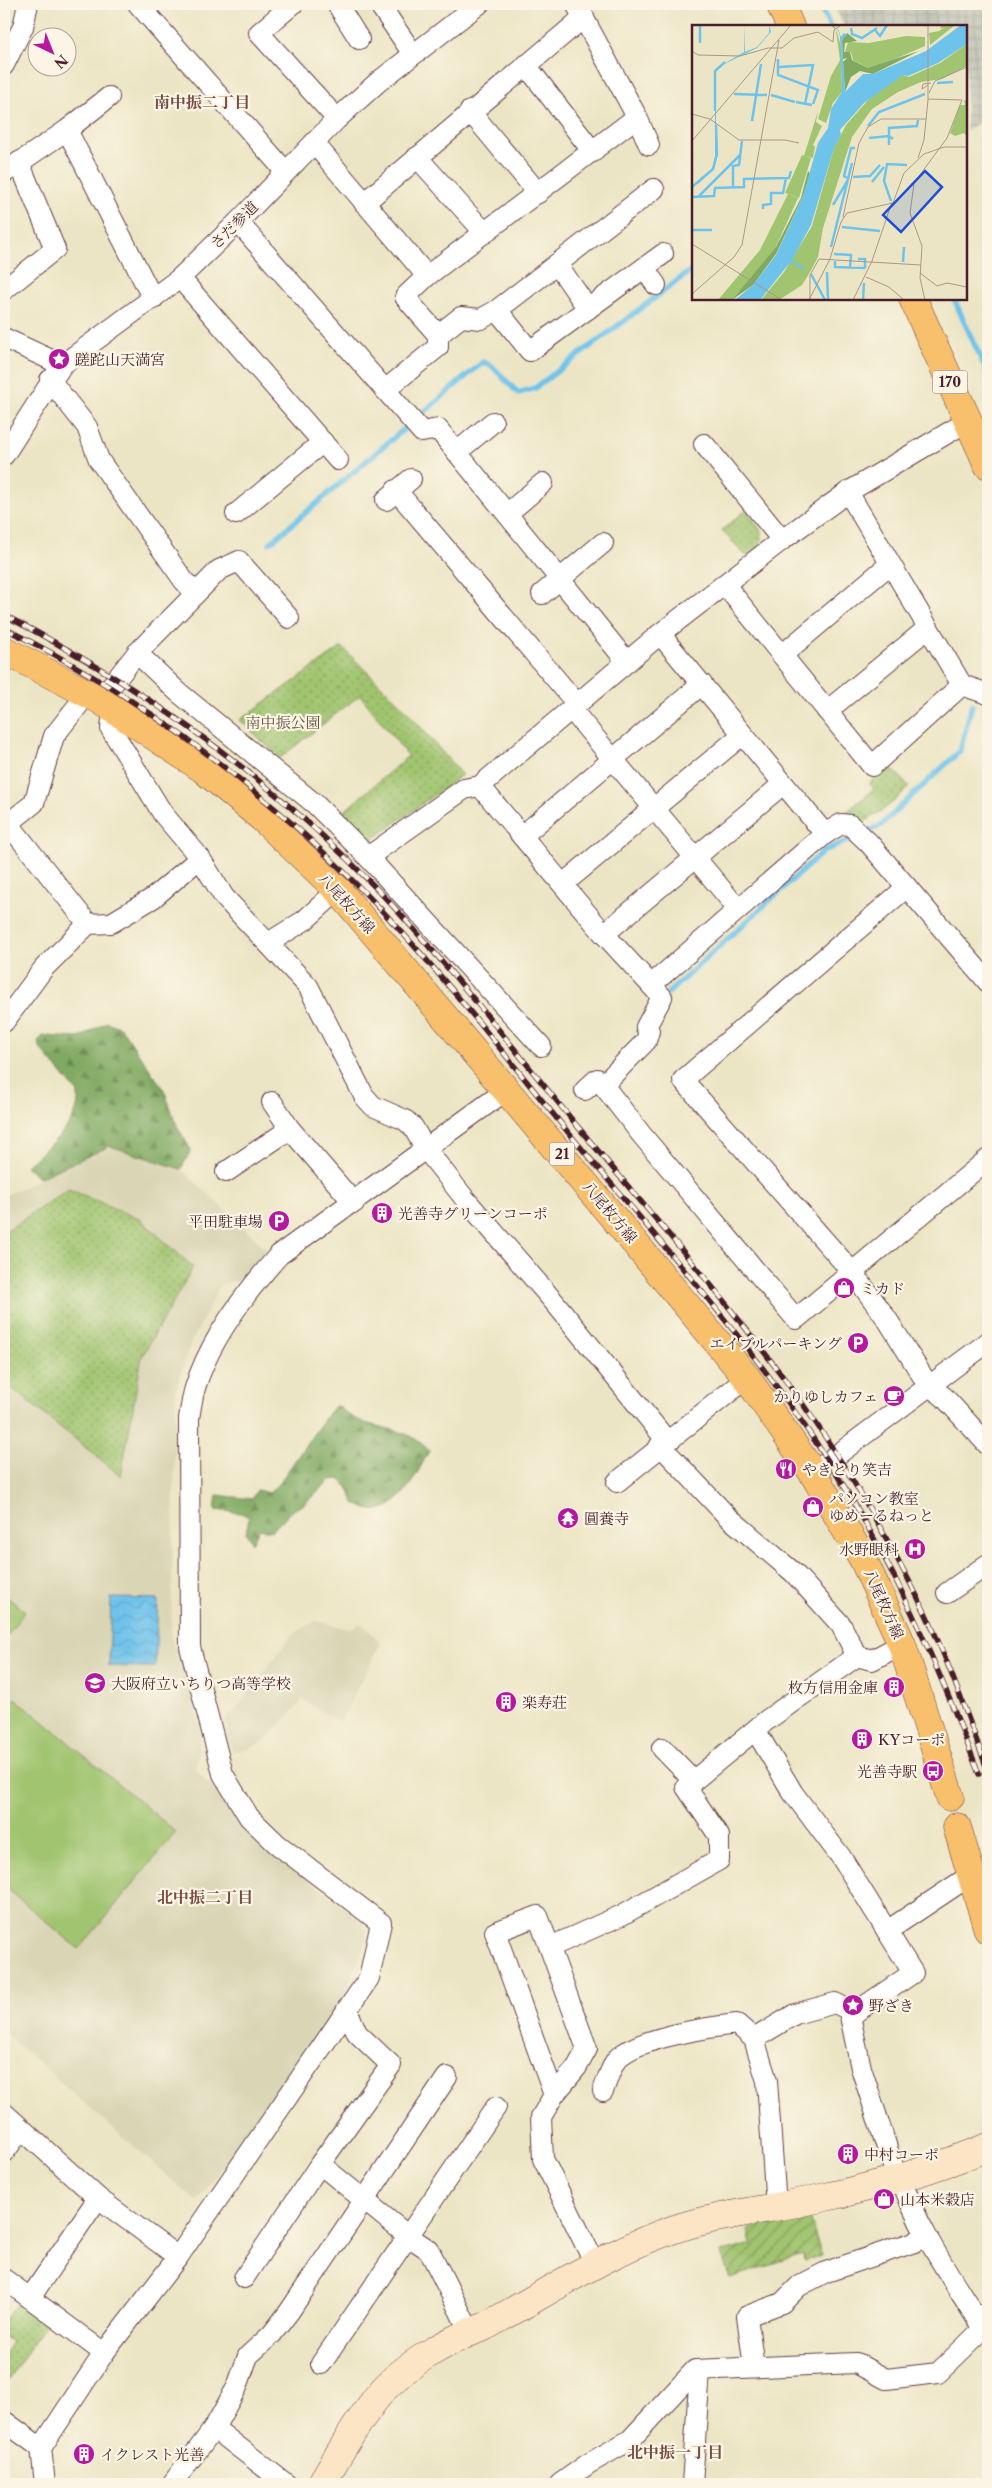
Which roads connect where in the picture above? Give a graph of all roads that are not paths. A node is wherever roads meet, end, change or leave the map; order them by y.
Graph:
1 (28, 4) edge
2 (138, 4) edge
3 (293, 4) edge
4 (337, 4) edge
5 (379, 4) edge
6 (479, 4) edge
7 (780, 4) edge
8 (580, 10) edge
9 (790, 25) edge
10 (359, 39) dead end
11 (413, 54) junction
12 (4, 65) edge
13 (526, 65) junction
14 (109, 97) dead end
15 (470, 111) junction
16 (637, 117) junction
17 (337, 119) junction
18 (67, 130) junction
19 (314, 144) junction
20 (649, 145) dead end
21 (593, 152) junction
22 (417, 157) junction
23 (11, 168) edge
24 (285, 172) junction
25 (654, 189) dead end
26 (538, 193) junction
27 (364, 202) junction
28 (238, 222) junction
29 (485, 233) junction
30 (662, 254) dead end
31 (557, 264) junction
32 (644, 268) junction
33 (427, 276) junction
34 (180, 278) junction
35 (656, 285) dead end
36 (4, 290) edge
37 (154, 299) junction
38 (913, 300) edge
39 (497, 310) junction
40 (588, 310) junction
41 (438, 335) junction
42 (4, 338) edge
43 (56, 373) junction
44 (385, 390) junction
45 (968, 420) junction
46 (493, 422) dead end
47 (323, 442) junction
48 (704, 444) dead end
49 (457, 452) junction
50 (4, 456) edge
51 (338, 460) dead end
52 (988, 465) edge
53 (544, 483) dead end
54 (398, 490) dead end
55 (848, 492) junction
56 (236, 514) dead end
57 (507, 514) junction
58 (782, 540) junction
59 (603, 544) dead end
60 (890, 564) junction
61 (560, 579) junction
62 (725, 585) junction
63 (196, 593) junction
64 (542, 594) dead end
65 (289, 618) dead end
66 (928, 628) junction
67 (660, 634) junction
68 (4, 650) edge
69 (137, 653) junction
70 (782, 655) junction
71 (627, 662) junction
72 (702, 684) junction
73 (962, 685) junction
74 (988, 694) edge
75 (100, 701) junction
76 (574, 707) junction
77 (827, 711) junction
78 (742, 735) junction
79 (613, 759) junction
80 (783, 784) junction
81 (480, 786) junction
82 (653, 808) junction
83 (5, 823) edge
84 (825, 834) junction
85 (522, 836) junction
86 (368, 856) junction
87 (694, 857) junction
88 (200, 858) junction
89 (563, 884) junction
90 (907, 887) junction
91 (338, 890) junction
92 (738, 909) junction
93 (88, 924) junction
94 (604, 934) junction
95 (268, 944) junction
96 (988, 982) edge
97 (651, 985) junction
98 (4, 1022) edge
99 (541, 1046) dead end
100 (508, 1090) junction
101 (272, 1102) dead end
102 (290, 1129) junction
103 (425, 1148) junction
104 (988, 1159) edge
105 (226, 1172) dead end
106 (354, 1203) junction
107 (853, 1273) junction
108 (988, 1342) edge
109 (746, 1378) junction
110 (928, 1385) junction
111 (663, 1443) junction
112 (988, 1445) edge
113 (813, 1473) junction
114 (617, 1482) dead end
115 (988, 1564) edge
116 (947, 1593) dead end
117 (902, 1644) junction
118 (857, 1656) junction
119 (756, 1731) junction
120 (662, 1748) dead end
121 (693, 1780) junction
122 (950, 1797) dead end
123 (957, 1827) dead end
124 (971, 1875) junction
125 (988, 1930) edge
126 (887, 1931) junction
127 (550, 1947) junction
128 (347, 2009) junction
129 (855, 2013) junction
130 (754, 2039) junction
131 (447, 2076) dead end
132 (603, 2090) dead end
133 (554, 2096) junction
134 (496, 2107) dead end
135 (4, 2113) edge
136 (21, 2129) junction
137 (988, 2148) edge
138 (4, 2153) edge
139 (320, 2164) junction
140 (898, 2173) junction
141 (98, 2198) junction
142 (366, 2199) junction
143 (776, 2206) junction
144 (408, 2236) junction
145 (926, 2238) junction
146 (178, 2256) junction
147 (596, 2266) junction
148 (244, 2278) dead end
149 (4, 2279) edge
150 (30, 2298) junction
151 (470, 2332) junction
152 (104, 2353) junction
153 (321, 2364) dead end
154 (754, 2367) junction
155 (700, 2370) junction
156 (4, 2422) edge
157 (214, 2428) junction
158 (41, 2448) junction
159 (45, 2484) edge
160 (172, 2484) edge
161 (286, 2484) edge
162 (321, 2484) edge
163 (560, 2484) edge
164 (692, 2484) edge

1 - 12 street
2 - 24 street
3 - 17 street
4 - 10 street
5 - 11 street
6 - 11 street, さだ参道
7 - 9 main road
8 - 13 street
8 - 16 street
11 - 17 street, さだ参道
13 - 15 street
13 - 21 street
14 - 18 street
15 - 22 street
15 - 26 street
16 - 20 street
16 - 21 street
17 - 19 street, さだ参道
18 - 23 street
18 - 37 street
19 - 24 street, さだ参道
19 - 27 street
21 - 26 street
22 - 27 street
22 - 29 street
23 - 36 street
24 - 28 street, さだ参道
25 - 31 street
26 - 29 street
27 - 33 street
28 - 34 street, さだ参道
28 - 44 street
29 - 33 street
30 - 32 street
31 - 39 street
31 - 40 street
32 - 35 street
32 - 40 street
33 - 41 street
34 - 37 street, さだ参道
34 - 47 street
37 - 43 street, さだ参道
38 - 45 main road, 170
39 - 40 street
39 - 41 street
41 - 44 street
42 - 43 street
43 - 50 street, さだ参道
43 - 63 street
44 - 49 street
45 - 52 main road, 170
45 - 55 street
46 - 49 street
47 - 51 street
47 - 56 street
48 - 58 street
49 - 57 street
53 - 57 street
54 - 76 street
55 - 58 street
55 - 60 street
57 - 61 street
58 - 62 street
59 - 61 street
60 - 66 street
60 - 70 street
61 - 64 street
61 - 71 street
62 - 67 street
62 - 70 street
63 - 65 street
63 - 69 street
66 - 73 street
66 - 77 street
67 - 71 street
67 - 72 street
68 - 75 main road, 八尾枚方線 / 21
69 - 75 street
69 - 86 street
70 - 77 street
71 - 76 street
72 - 78 street
72 - 79 street
73 - 74 street
73 - 77 street
75 - 83 street
75 - 88 street
75 - 91 main road, 八尾枚方線 / 21
76 - 79 street
76 - 81 street
78 - 80 street
78 - 82 street
79 - 82 street
79 - 85 street
80 - 84 street
80 - 87 street
81 - 85 street
81 - 86 street
82 - 87 street
82 - 89 street
83 - 93 street
84 - 90 street
84 - 92 street
85 - 89 street
86 - 99 street
87 - 92 street
87 - 94 street
88 - 93 street
88 - 95 street
89 - 94 street
90 - 96 street
90 - 107 street
91 - 95 street
91 - 100 main road, 八尾枚方線 / 21
92 - 97 street
93 - 98 street
94 - 97 street
95 - 103 street
97 - 107 street
100 - 103 street
100 - 109 main road, 八尾枚方線 / 21
101 - 102 street
102 - 105 street
102 - 106 street
103 - 106 street
103 - 111 street
104 - 107 street
106 - 128 street
107 - 110 street
108 - 110 street
109 - 111 street
109 - 113 main road, 八尾枚方線 / 21
110 - 112 street
110 - 113 street
111 - 114 street
111 - 118 street
113 - 117 main road, 八尾枚方線 / 21
115 - 116 street
117 - 118 street
117 - 122 main road, 八尾枚方線 / 21
118 - 119 street
119 - 121 street
119 - 126 street
120 - 121 street
121 - 127 street
123 - 124 main road
124 - 125 main road
124 - 126 street
126 - 129 street
127 - 133 street
127 - 133 street
128 - 139 street
128 - 146 street
129 - 130 street
129 - 140 street
130 - 132 street
130 - 143 street
131 - 142 street
133 - 147 street
134 - 144 street
135 - 136 street
136 - 138 street
136 - 141 street
137 - 140 street
139 - 142 street
139 - 148 street
140 - 143 street
140 - 145 street
141 - 146 street
141 - 150 street
142 - 144 street
142 - 157 street
143 - 147 street
144 - 151 street
144 - 153 street
145 - 154 street
145 - 154 street
146 - 152 street
147 - 151 street
149 - 150 street
150 - 152 street
151 - 162 street
152 - 158 street
154 - 155 street
155 - 163 street
155 - 164 street
156 - 158 street
157 - 160 street
157 - 161 street
158 - 159 street

